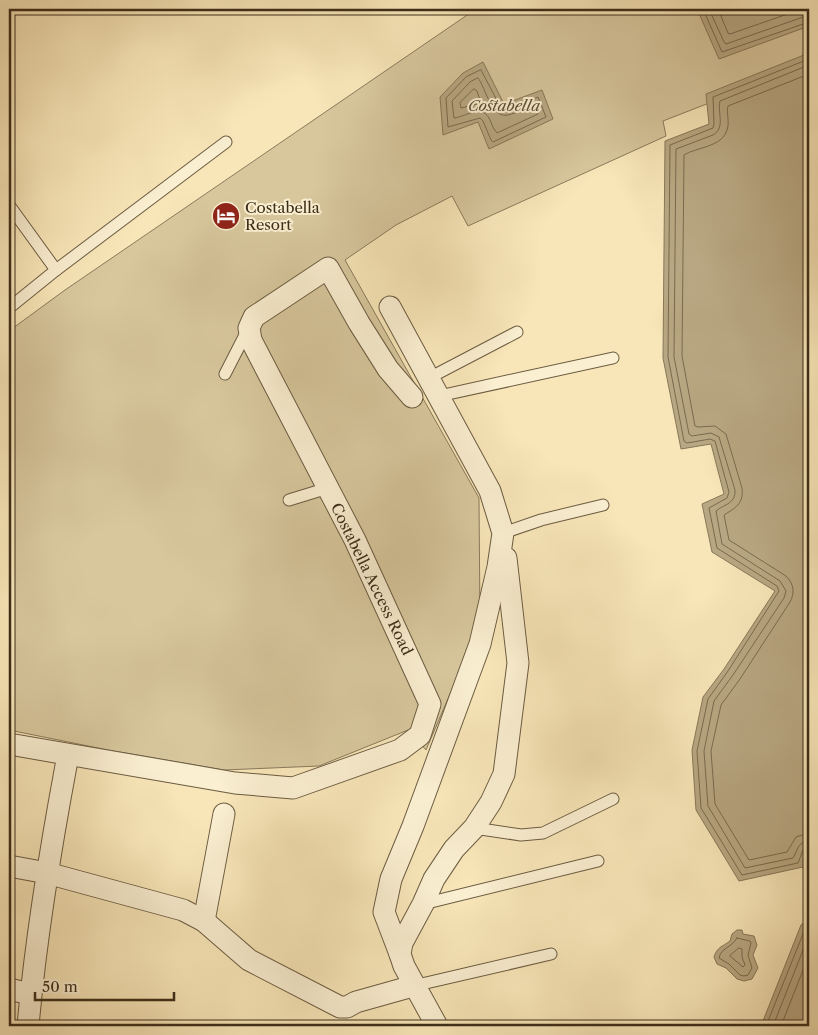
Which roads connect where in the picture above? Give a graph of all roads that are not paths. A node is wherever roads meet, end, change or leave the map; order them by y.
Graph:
1 (226, 142) dead end
2 (9, 206) edge
3 (56, 270) junction
4 (390, 307) dead end
5 (9, 308) edge
6 (249, 328) junction
7 (517, 332) dead end
8 (613, 358) dead end
9 (225, 374) dead end
10 (429, 378) junction
11 (440, 396) junction
12 (412, 397) dead end
13 (328, 488) junction
14 (289, 500) dead end
15 (603, 505) dead end
16 (503, 533) junction
17 (9, 744) edge
18 (68, 755) junction
19 (612, 799) dead end
20 (224, 814) dead end
21 (474, 828) junction
22 (598, 861) dead end
23 (9, 866) edge
24 (47, 873) junction
25 (423, 904) junction
26 (204, 921) junction
27 (400, 954) junction
28 (551, 954) dead end
29 (413, 986) junction
30 (9, 988) edge
31 (30, 994) junction
32 (28, 1026) edge
33 (438, 1026) edge

1 - 3 lane
2 - 3 lane
3 - 5 lane
4 - 10 street
6 - 9 lane
6 - 12 street
6 - 13 street, Costabella Access Road
7 - 10 lane
8 - 11 lane
10 - 11 street
11 - 16 street
13 - 14 lane
13 - 18 street, Costabella Access Road
15 - 16 lane
16 - 21 street
16 - 27 street
17 - 18 street, Costabella Access Road
18 - 24 street
19 - 21 lane
20 - 26 street
21 - 25 street
22 - 25 lane
23 - 24 street
24 - 26 street
24 - 31 street
25 - 27 street
26 - 29 street
27 - 29 street
28 - 29 lane
29 - 33 street
30 - 31 street
31 - 32 street

